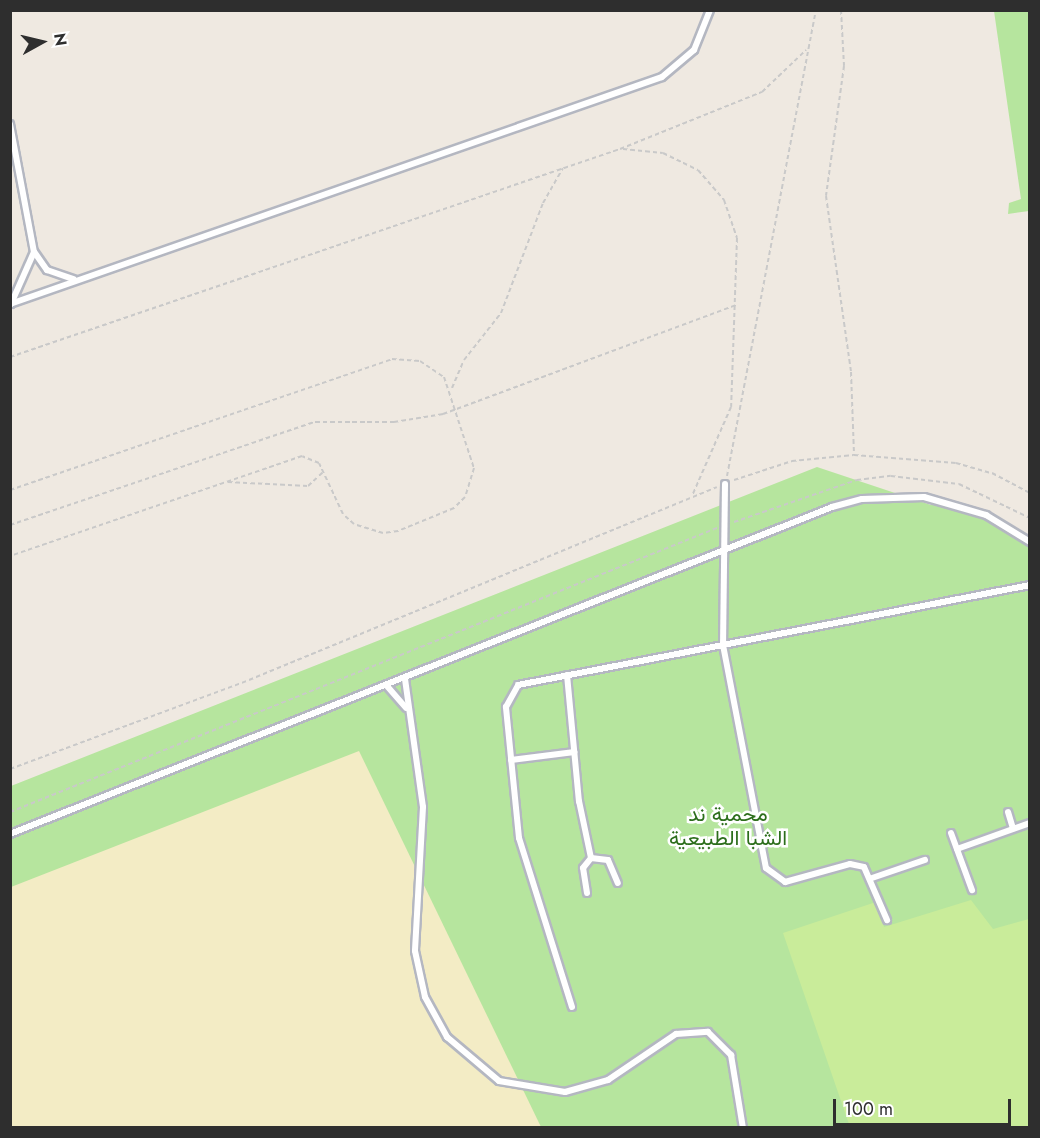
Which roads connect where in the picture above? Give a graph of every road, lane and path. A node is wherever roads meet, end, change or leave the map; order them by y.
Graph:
1 (710, 10) edge
2 (816, 10) edge
3 (841, 10) edge
4 (806, 50) junction
5 (10, 124) edge
6 (620, 149) junction
7 (563, 167) junction
8 (34, 252) junction
9 (78, 279) junction
10 (11, 304) edge
11 (736, 305) junction
12 (10, 357) edge
13 (452, 388) junction
14 (459, 409) junction
15 (854, 455) junction
16 (323, 472) junction
17 (225, 482) junction
18 (725, 484) junction
19 (10, 490) edge
20 (1029, 493) edge
21 (692, 496) junction
22 (1029, 518) edge
23 (10, 525) edge
24 (722, 527) junction
25 (1029, 542) edge
26 (721, 550) junction
27 (10, 556) edge
28 (1029, 585) edge
29 (723, 645) junction
30 (567, 675) junction
31 (405, 679) junction
32 (387, 686) junction
33 (406, 708) junction
34 (574, 752) junction
35 (511, 759) junction
36 (10, 769) edge
37 (10, 812) edge
38 (1008, 812) dead end
39 (1029, 823) edge
40 (1013, 828) junction
41 (951, 832) dead end
42 (10, 834) edge
43 (957, 849) junction
44 (591, 858) junction
45 (925, 860) dead end
46 (872, 878) junction
47 (618, 882) dead end
48 (972, 890) dead end
49 (587, 893) dead end
50 (887, 920) dead end
51 (572, 1007) dead end
52 (743, 1128) edge

1 - 9 lane
2 - 4 path
3 - 15 path
4 - 6 path
4 - 18 path
5 - 8 lane
6 - 7 path
6 - 11 path
7 - 12 path
7 - 13 path
8 - 9 lane
8 - 10 lane
9 - 10 lane
11 - 14 path
11 - 21 path
13 - 14 path
13 - 19 path
14 - 16 path
14 - 23 path
15 - 18 path
15 - 20 path
16 - 17 path
16 - 17 path
17 - 27 path
18 - 21 path
18 - 24 lane
21 - 36 path
22 - 24 path
24 - 26 lane
24 - 37 path
25 - 26 lane
26 - 29 lane
26 - 31 lane
28 - 29 lane
29 - 30 lane
29 - 46 lane
30 - 34 lane
30 - 35 lane
31 - 32 lane
31 - 33 lane
32 - 33 lane
32 - 42 lane
33 - 52 lane
34 - 35 lane
34 - 44 lane
35 - 51 lane
38 - 40 lane
39 - 40 lane
40 - 43 lane
41 - 43 lane
43 - 48 lane
44 - 47 lane
44 - 49 lane
45 - 46 lane
46 - 50 lane

